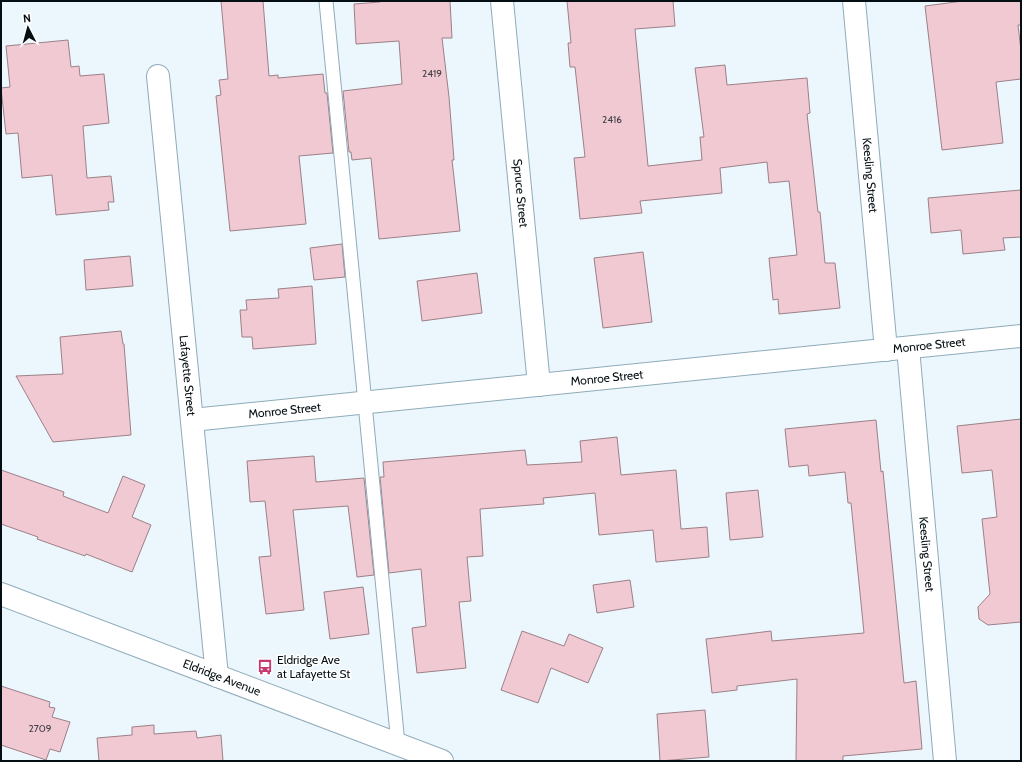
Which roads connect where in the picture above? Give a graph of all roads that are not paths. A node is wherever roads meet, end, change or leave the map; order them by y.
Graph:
1 (326, 1) edge
2 (502, 1) edge
3 (854, 1) edge
4 (158, 76) dead end
5 (1021, 336) edge
6 (908, 348) junction
7 (886, 350) junction
8 (539, 385) junction
9 (365, 403) junction
10 (192, 420) junction
11 (1, 594) edge
12 (217, 676) junction
13 (398, 744) junction
14 (442, 761) edge
15 (945, 761) edge

1 - 9 lane
2 - 8 street, Spruce Street
3 - 7 street, Keesling Street
4 - 10 street, Lafayette Street
5 - 6 street, Monroe Street
6 - 7 street, Monroe Street
6 - 15 street, Keesling Street
7 - 8 street, Monroe Street
8 - 9 street, Monroe Street
9 - 10 street, Monroe Street
9 - 13 lane
10 - 12 street, Lafayette Street
11 - 12 street, Eldridge Avenue
12 - 13 street, Eldridge Avenue
13 - 14 street, Eldridge Avenue

